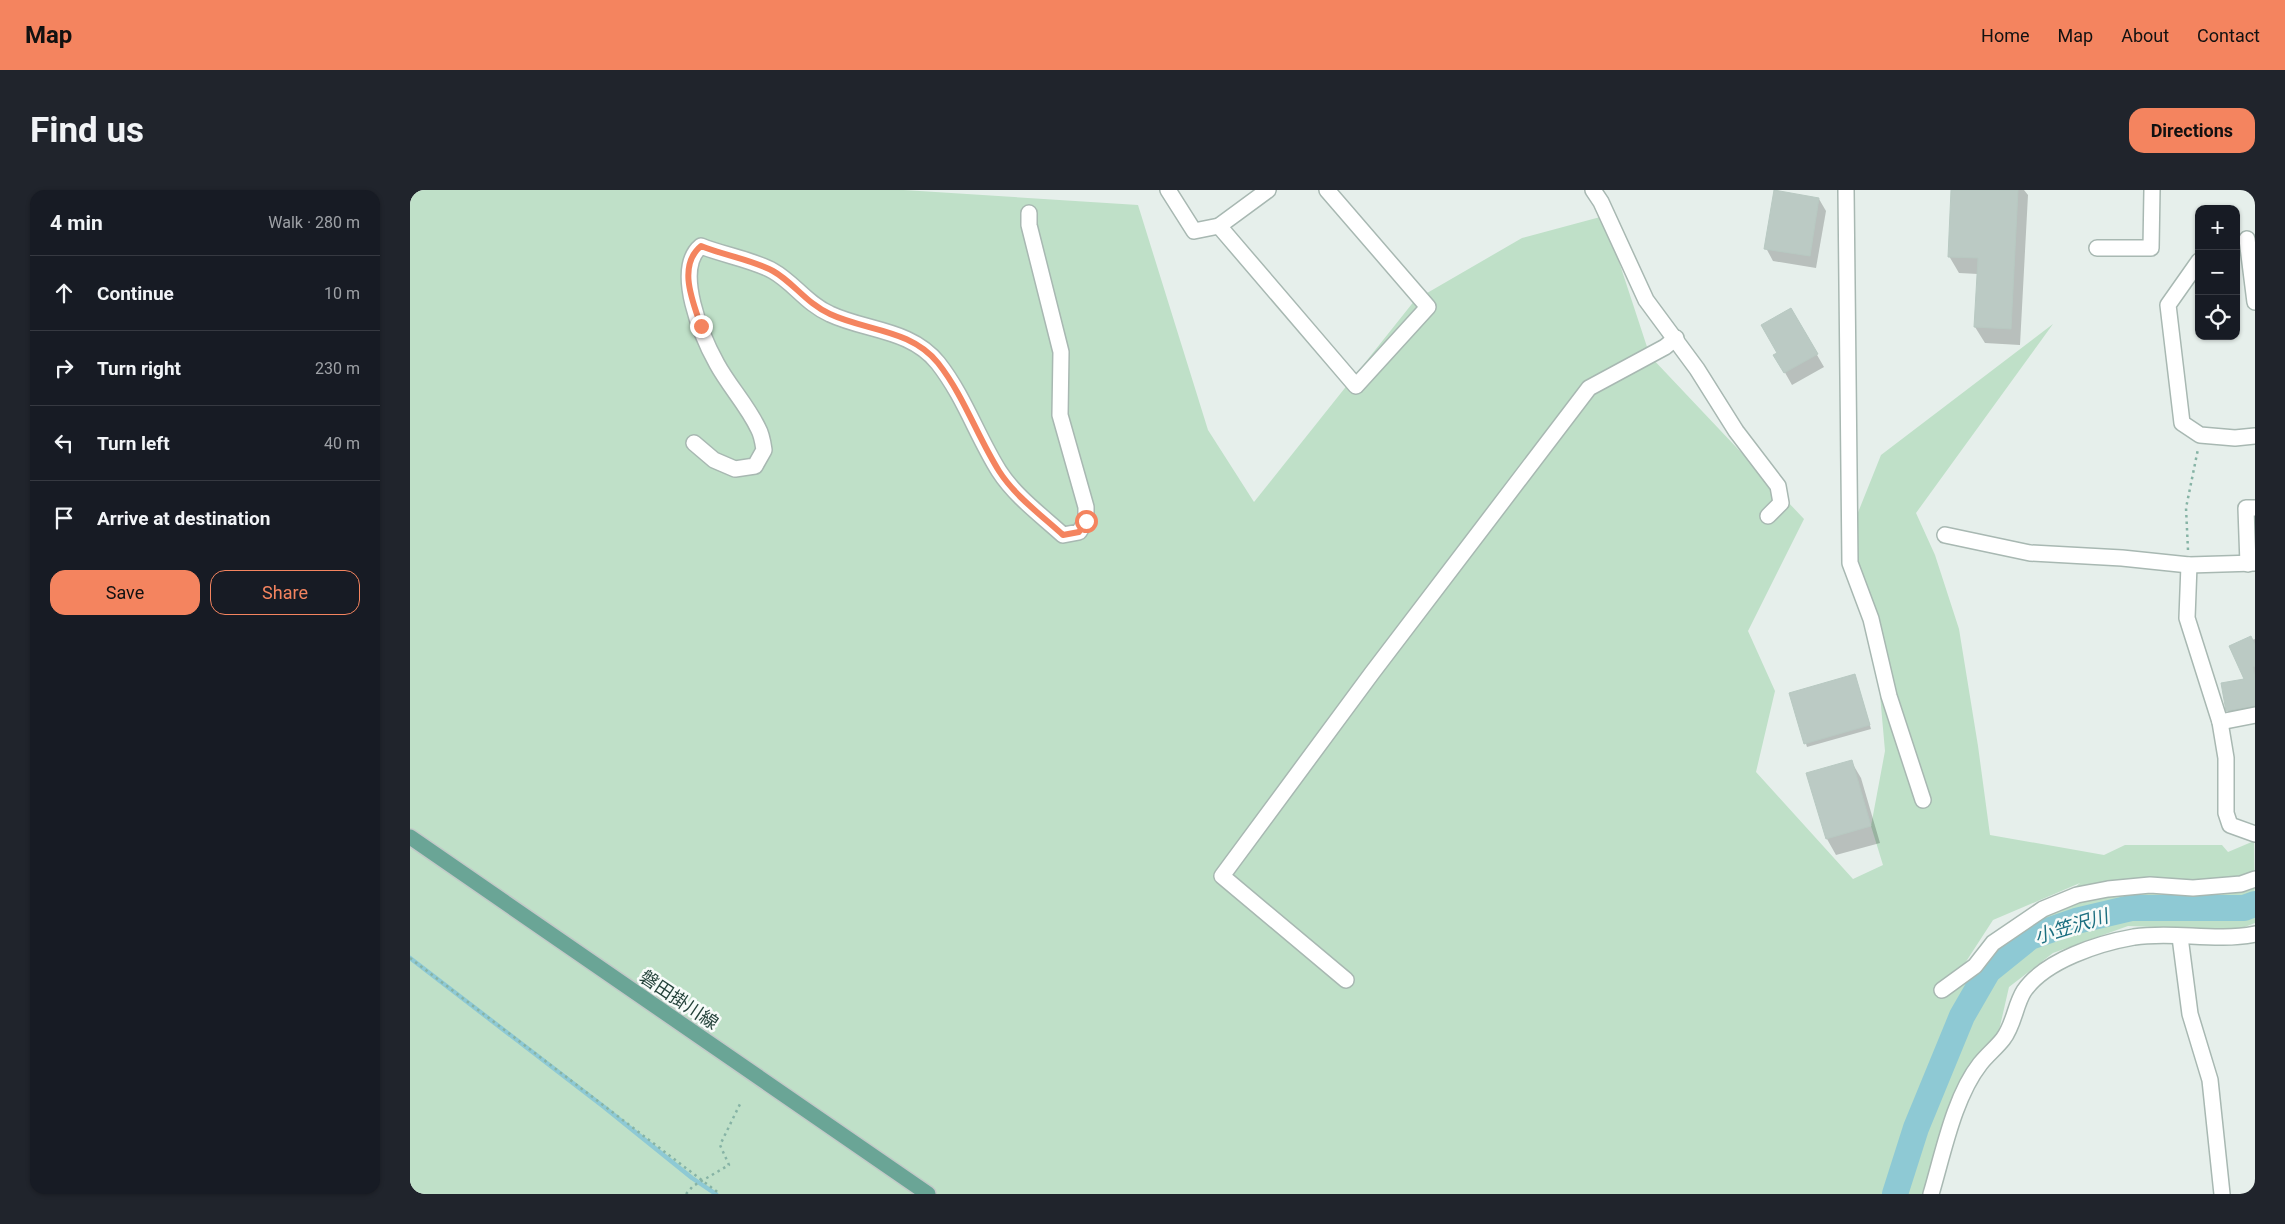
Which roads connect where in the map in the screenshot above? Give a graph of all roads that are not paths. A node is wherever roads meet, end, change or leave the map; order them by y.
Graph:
1 (1168, 190) edge
2 (1268, 190) edge
3 (1327, 190) edge
4 (1593, 190) edge
5 (1846, 190) edge
6 (2152, 190) edge
7 (1029, 213) dead end
8 (1220, 226) junction
9 (2246, 239) edge
10 (2097, 248) dead end
11 (2195, 267) edge
12 (2255, 302) edge
13 (1676, 338) junction
14 (2255, 436) edge
15 (694, 443) dead end
16 (2255, 508) edge
17 (1768, 516) dead end
18 (1945, 535) dead end
19 (2252, 564) edge
20 (2189, 565) junction
21 (2255, 715) edge
22 (2220, 722) junction
23 (1923, 800) dead end
24 (2255, 834) edge
25 (410, 836) edge
26 (2255, 879) edge
27 (2255, 934) edge
28 (2180, 937) junction
29 (1346, 980) dead end
30 (1942, 990) dead end
31 (928, 1194) edge
32 (1931, 1194) edge
33 (2222, 1194) edge

1 - 8 street
2 - 8 street
3 - 8 street
4 - 13 street
5 - 23 street
6 - 10 street
7 - 15 street
9 - 12 street
11 - 14 street
13 - 17 street
13 - 29 street
16 - 19 street
18 - 20 street
19 - 20 street
20 - 22 street
21 - 22 street
22 - 24 street
25 - 31 main road, 磐田掛川線
26 - 30 street
27 - 28 street
28 - 32 street
28 - 33 street

